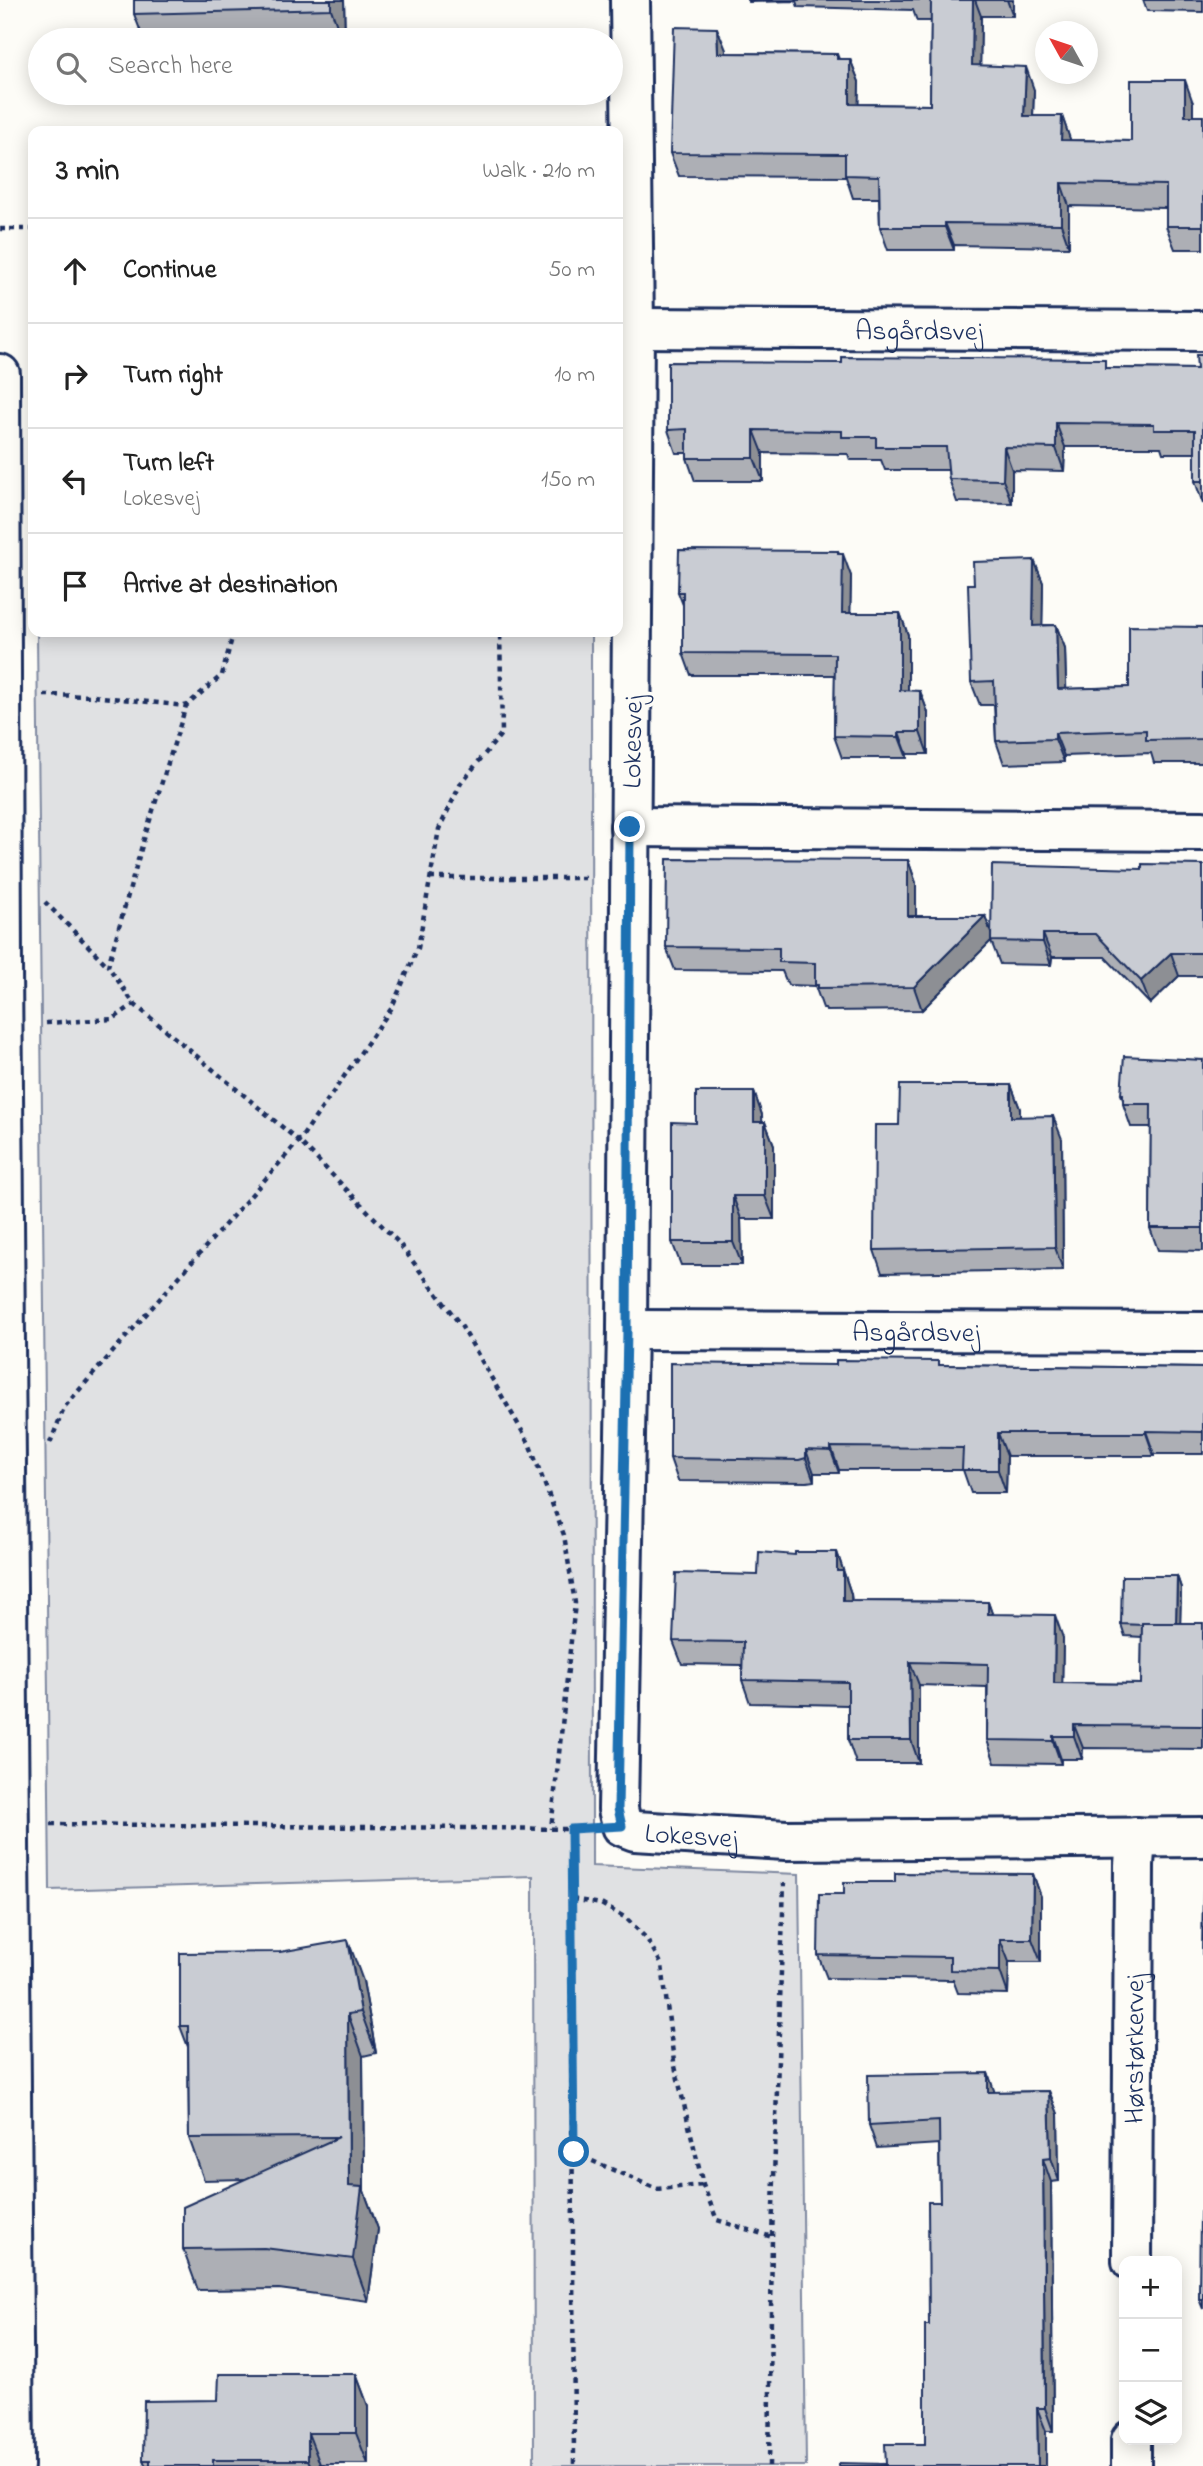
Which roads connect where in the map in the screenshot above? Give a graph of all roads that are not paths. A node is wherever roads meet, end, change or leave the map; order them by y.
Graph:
1 (630, 0) edge
2 (635, 328) junction
3 (1203, 331) edge
4 (0, 374) edge
5 (1, 639) edge
6 (1, 694) edge
7 (630, 827) junction
8 (1203, 831) edge
9 (2, 858) edge
10 (1, 967) edge
11 (627, 1330) junction
12 (1203, 1332) edge
13 (3, 1456) edge
14 (5, 1786) edge
15 (1136, 1837) junction
16 (1203, 1837) edge
17 (1132, 2256) edge
18 (6, 2281) edge
19 (1131, 2445) edge
20 (14, 2466) edge
21 (1131, 2466) edge

1 - 2 street, Lokesvej
2 - 3 street, Asgårdsvej
2 - 7 street, Lokesvej
4 - 5 street
5 - 6 street
6 - 9 street
7 - 8 street
7 - 11 street, Lokesvej
9 - 10 street
10 - 13 street
11 - 12 street, Asgårdsvej
11 - 15 street, Lokesvej
13 - 14 street
14 - 18 street
15 - 16 street, Lokesvej
15 - 17 street, Hørstørkervej
18 - 20 street
19 - 21 street

